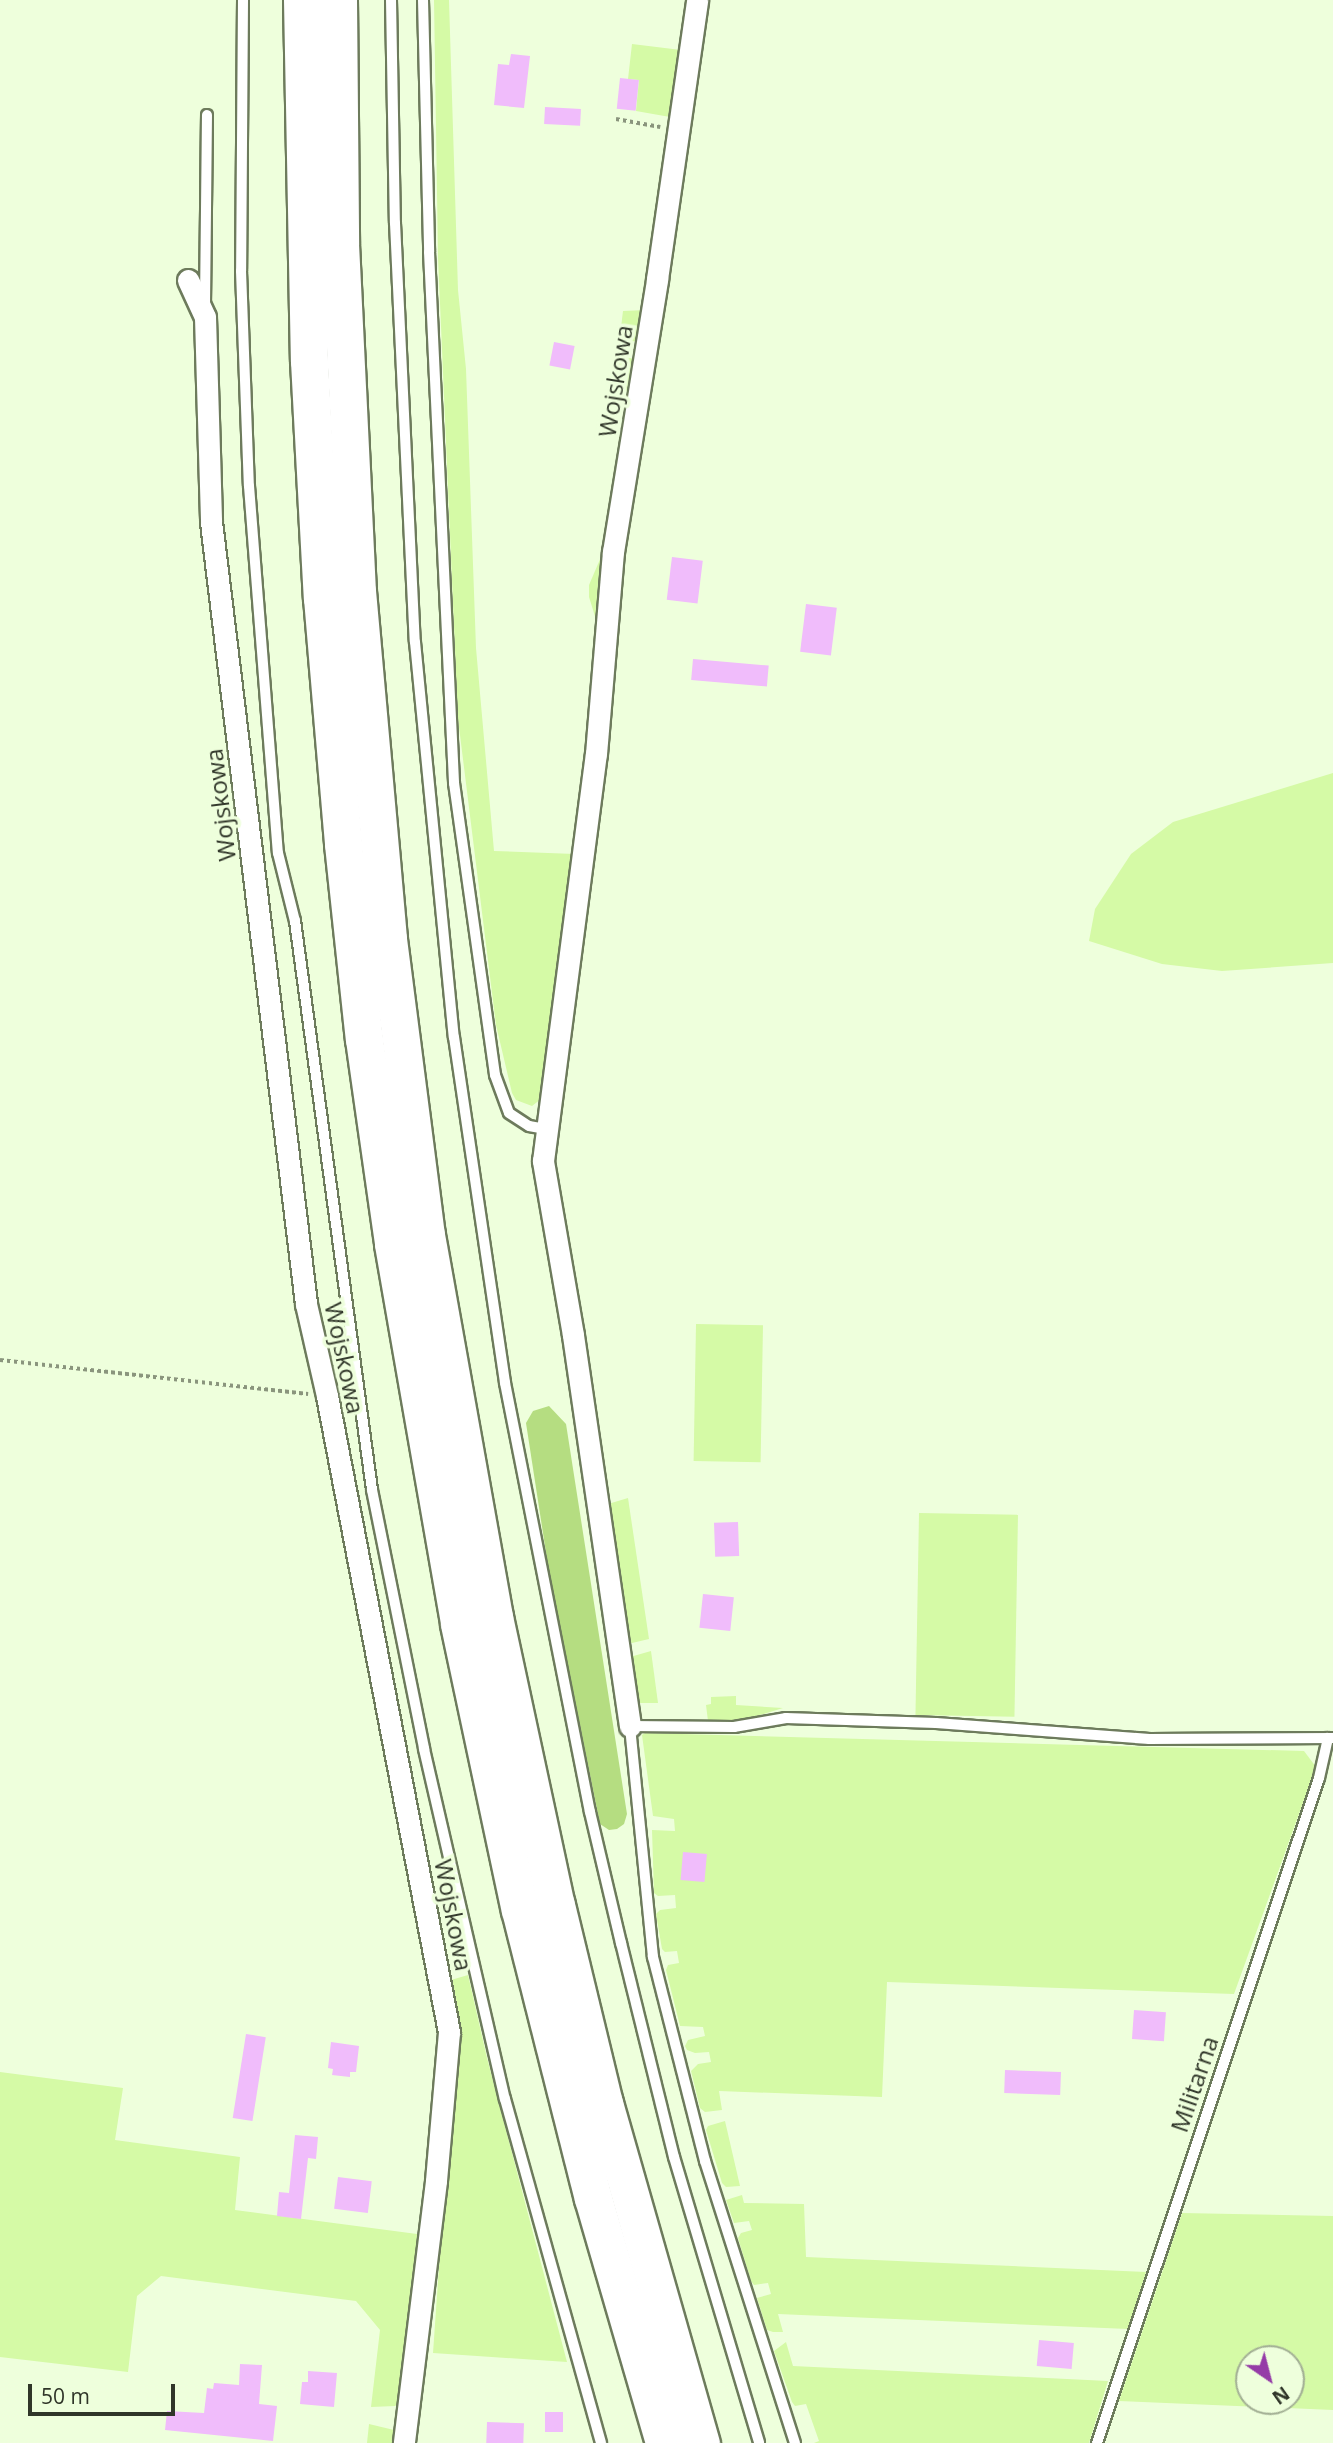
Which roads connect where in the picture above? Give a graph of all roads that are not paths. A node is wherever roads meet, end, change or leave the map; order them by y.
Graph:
1 (243, 0) edge
2 (302, 0) edge
3 (338, 0) edge
4 (391, 0) edge
5 (423, 0) edge
6 (697, 0) edge
7 (207, 115) dead end
8 (188, 281) dead end
9 (205, 317) junction
10 (546, 1129) junction
11 (629, 1726) junction
12 (1330, 1738) edge
13 (404, 2443) edge
14 (601, 2443) edge
15 (664, 2443) edge
16 (701, 2443) edge
17 (759, 2443) edge
18 (795, 2443) edge
19 (1097, 2443) edge

1 - 14 lane
2 - 15 highway
3 - 16 highway
4 - 17 lane
5 - 10 lane
6 - 10 street, Wojskowa
7 - 9 lane
8 - 9 street, Wojskowa
9 - 13 street, Wojskowa
10 - 11 street, Wojskowa
11 - 12 lane
11 - 18 lane
12 - 19 lane, Militarna

